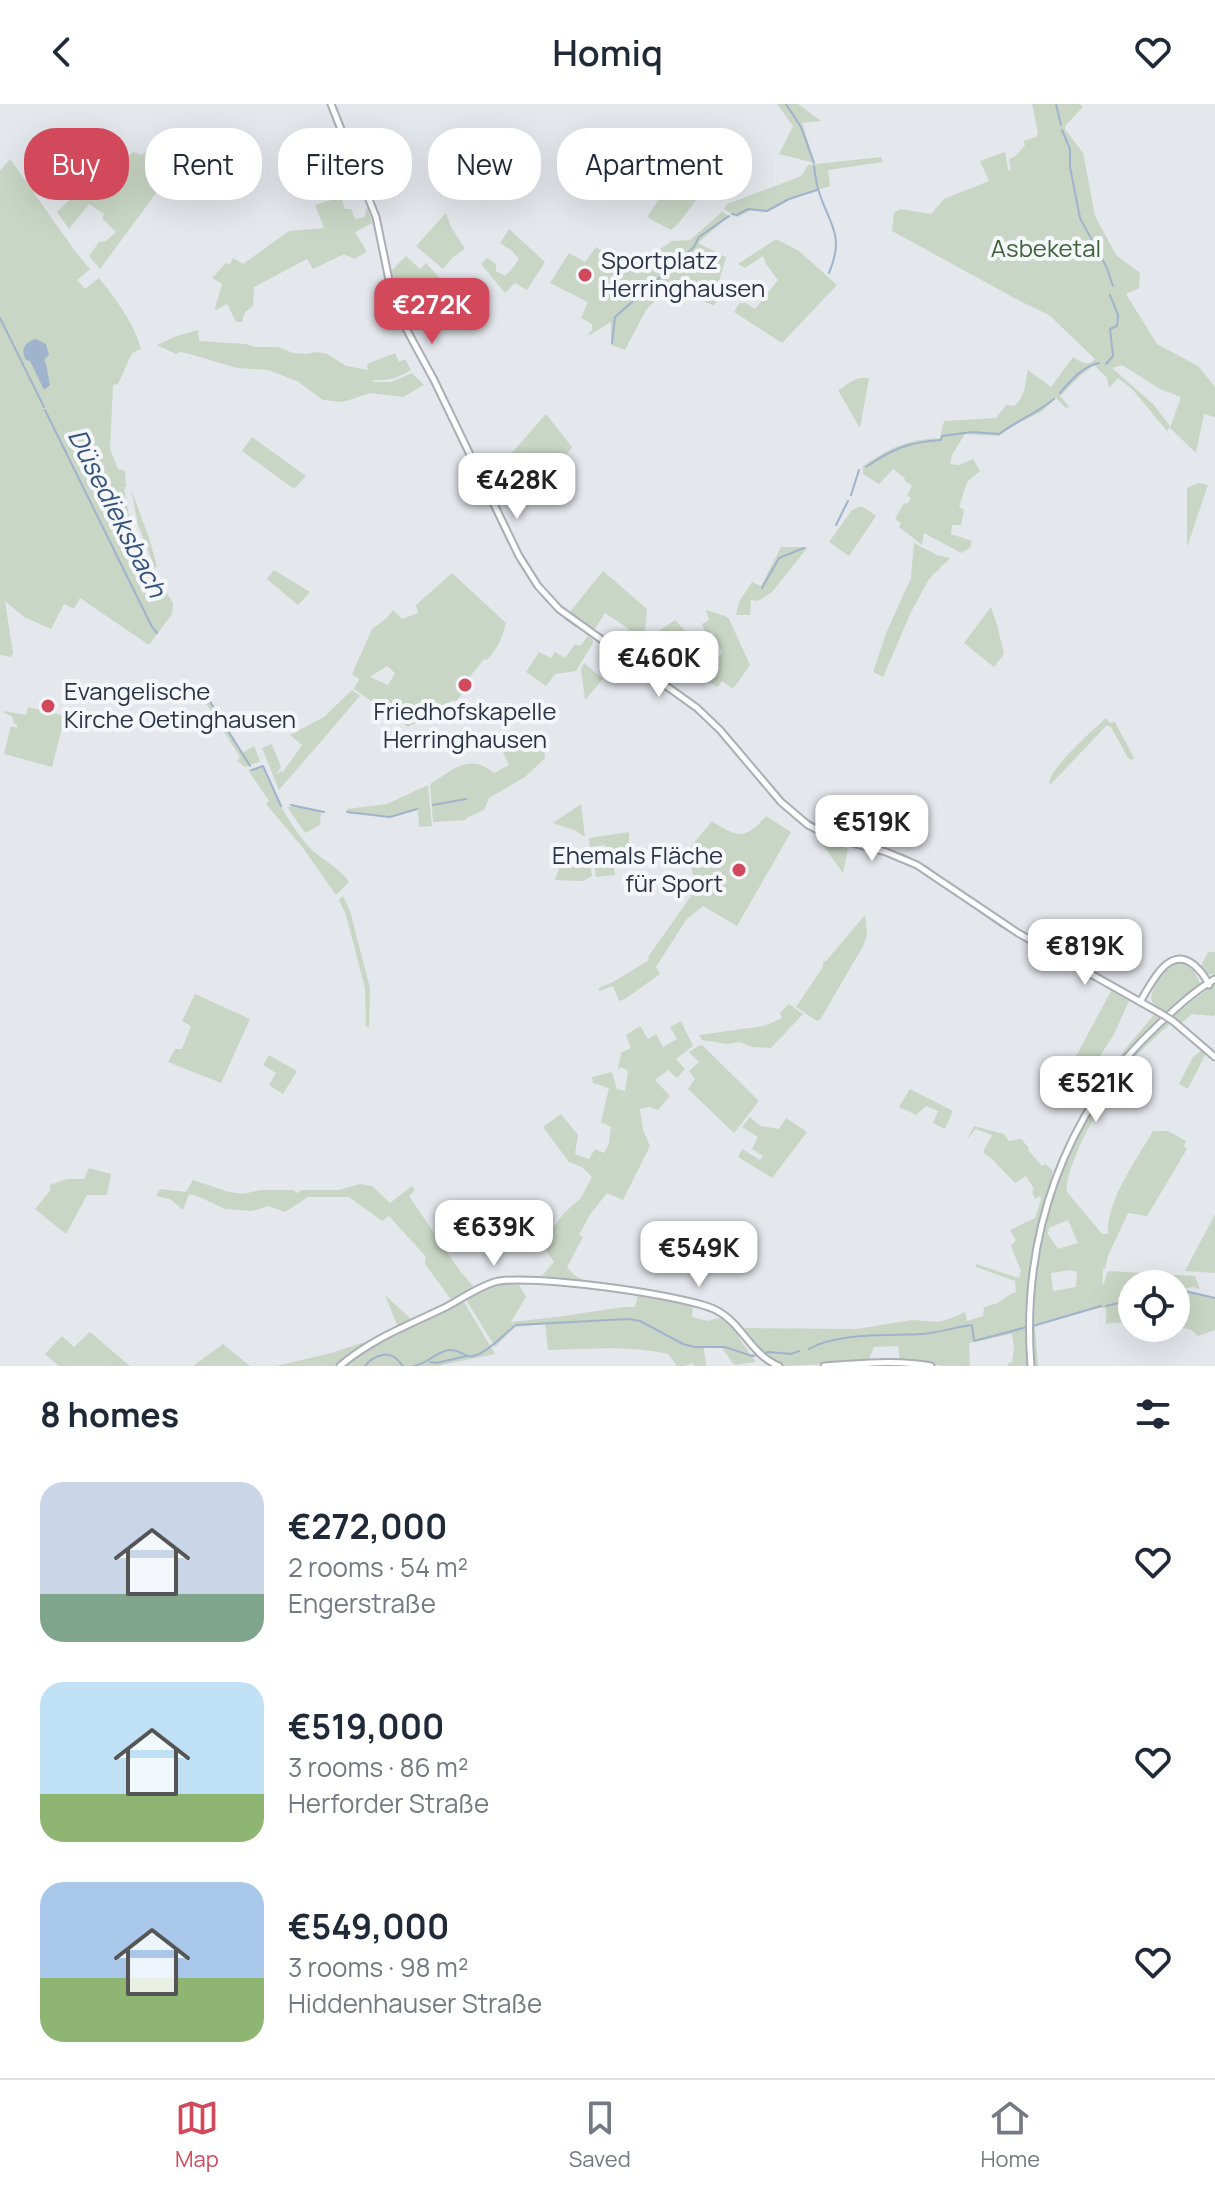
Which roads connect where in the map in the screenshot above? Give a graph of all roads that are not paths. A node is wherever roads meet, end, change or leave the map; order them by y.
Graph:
1 (331, 104) edge
2 (1194, 965) junction
3 (1159, 972) junction
4 (1211, 982) edge
5 (1148, 994) junction
6 (1140, 1002) junction
7 (1158, 1012) junction
8 (1215, 1057) edge
9 (340, 1366) edge
10 (779, 1366) edge
11 (824, 1366) edge
12 (931, 1366) edge
13 (1031, 1366) edge

1 - 6 main road
2 - 3 main road
2 - 4 main road
2 - 4 main road
3 - 5 main road
3 - 6 main road
4 - 13 main road
5 - 6 main road
5 - 7 main road
6 - 7 main road
7 - 8 main road, bridge
9 - 10 main road
11 - 12 main road

